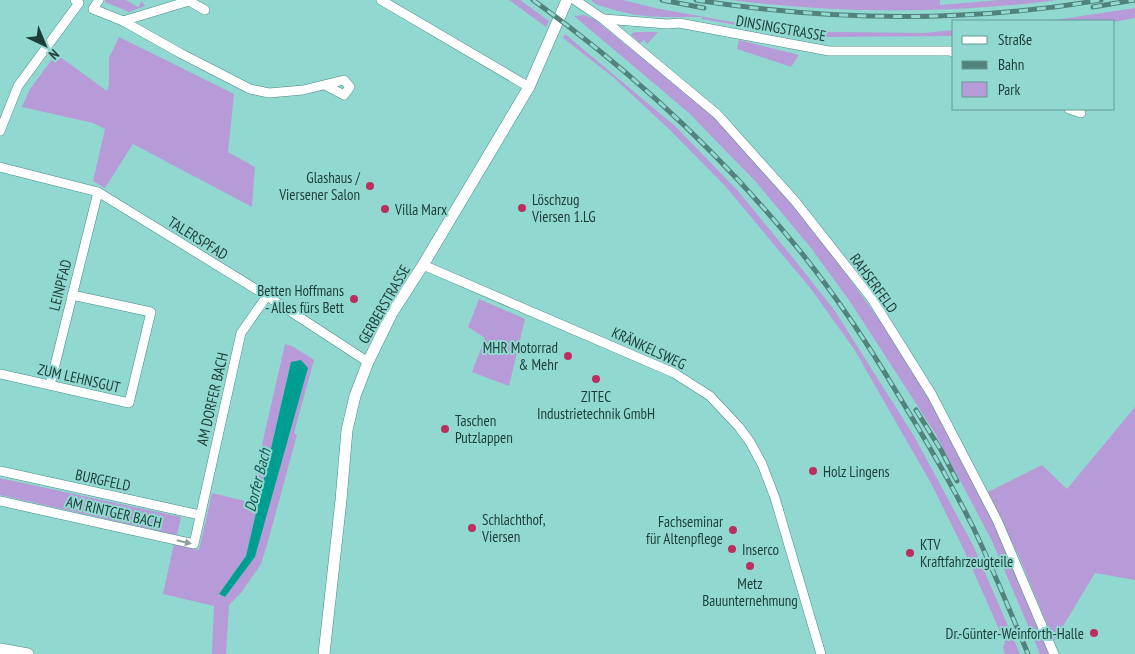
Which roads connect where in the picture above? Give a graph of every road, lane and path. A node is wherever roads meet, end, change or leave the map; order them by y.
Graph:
1 (75, 0) edge
2 (98, 0) edge
3 (381, 0) edge
4 (567, 0) edge
5 (576, 0) edge
6 (205, 10) dead end
7 (603, 19) junction
8 (123, 20) junction
9 (952, 52) edge
10 (325, 85) dead end
11 (529, 88) junction
12 (1072, 110) edge
13 (1081, 113) dead end
14 (0, 131) edge
15 (0, 167) edge
16 (98, 192) junction
17 (423, 265) junction
18 (72, 295) junction
19 (267, 296) junction
20 (368, 362) junction
21 (0, 374) edge
22 (50, 385) junction
23 (0, 471) edge
24 (0, 501) edge
25 (200, 516) junction
26 (0, 649) edge
27 (28, 654) edge
28 (324, 654) edge
29 (821, 654) edge
30 (1054, 654) edge

1 - 14 street
2 - 8 street
3 - 11 street
4 - 11 street, GERBERSTRASSE
5 - 7 street, RAHSERFELD
6 - 8 street
7 - 9 street, DINSINGSTRASSE
7 - 30 street, RAHSERFELD
8 - 10 street
11 - 17 street, GERBERSTRASSE
12 - 13 street
15 - 16 street, TALERSPFAD
16 - 18 street, LEINPFAD
16 - 19 street, TALERSPFAD
17 - 20 street, GERBERSTRASSE
17 - 29 street, KRÄNKELSWEG
18 - 22 street, LEINPFAD
18 - 22 street, ZUM LEHNSGUT
19 - 20 street, TALERSPFAD
19 - 25 street, AM DORFER BACH
20 - 28 street, GERBERSTRASSE
21 - 22 street, ZUM LEHNSGUT
23 - 25 street, BURGFELD
24 -> 25 street, AM RINTGER BACH
26 - 27 street

